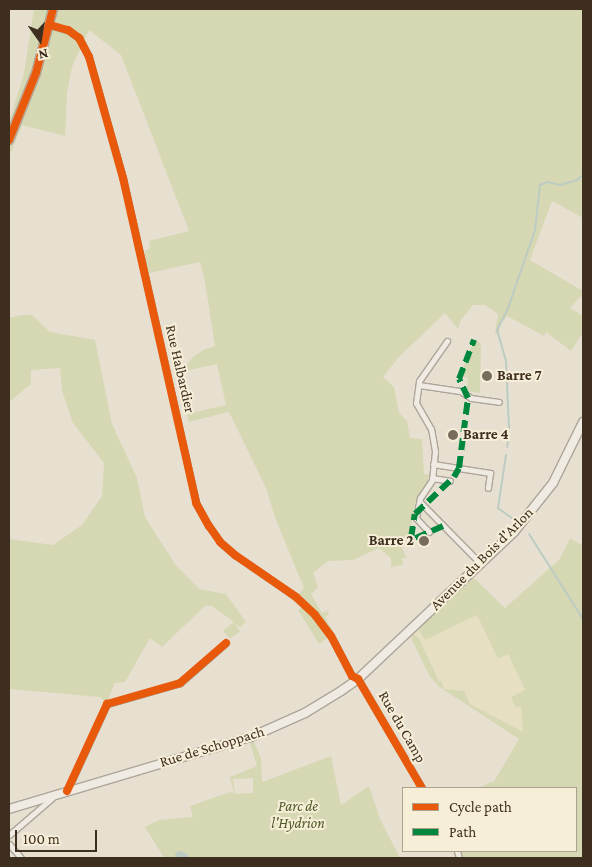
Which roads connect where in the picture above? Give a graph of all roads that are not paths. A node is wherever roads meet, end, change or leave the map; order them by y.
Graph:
1 (53, 9) edge
2 (50, 25) junction
3 (9, 140) edge
4 (446, 341) dead end
5 (418, 385) junction
6 (499, 402) dead end
7 (583, 422) edge
8 (433, 464) junction
9 (432, 478) junction
10 (450, 481) dead end
11 (488, 488) dead end
12 (420, 502) junction
13 (429, 532) dead end
14 (481, 564) junction
15 (226, 643) dead end
16 (358, 679) junction
17 (421, 787) edge
18 (67, 791) junction
19 (57, 794) junction
20 (9, 809) edge
21 (9, 835) edge
22 (9, 844) edge
23 (21, 858) edge

1 - 2 main road
2 - 3 main road
2 - 16 street, Rue Halbardier
4 - 5 street
5 - 6 street
5 - 8 street
7 - 14 main road, Avenue du Bois d'Arlon
8 - 9 street
8 - 11 street
9 - 10 street
9 - 12 street
12 - 13 street
12 - 14 street
14 - 16 main road, Avenue du Bois d'Arlon
15 - 18 street
16 - 17 street, Rue du Camp
16 - 18 main road, Rue de Schoppach
18 - 19 main road, Rue de Schoppach
19 - 20 main road, Rue de Schoppach
19 - 21 street
22 - 23 street

